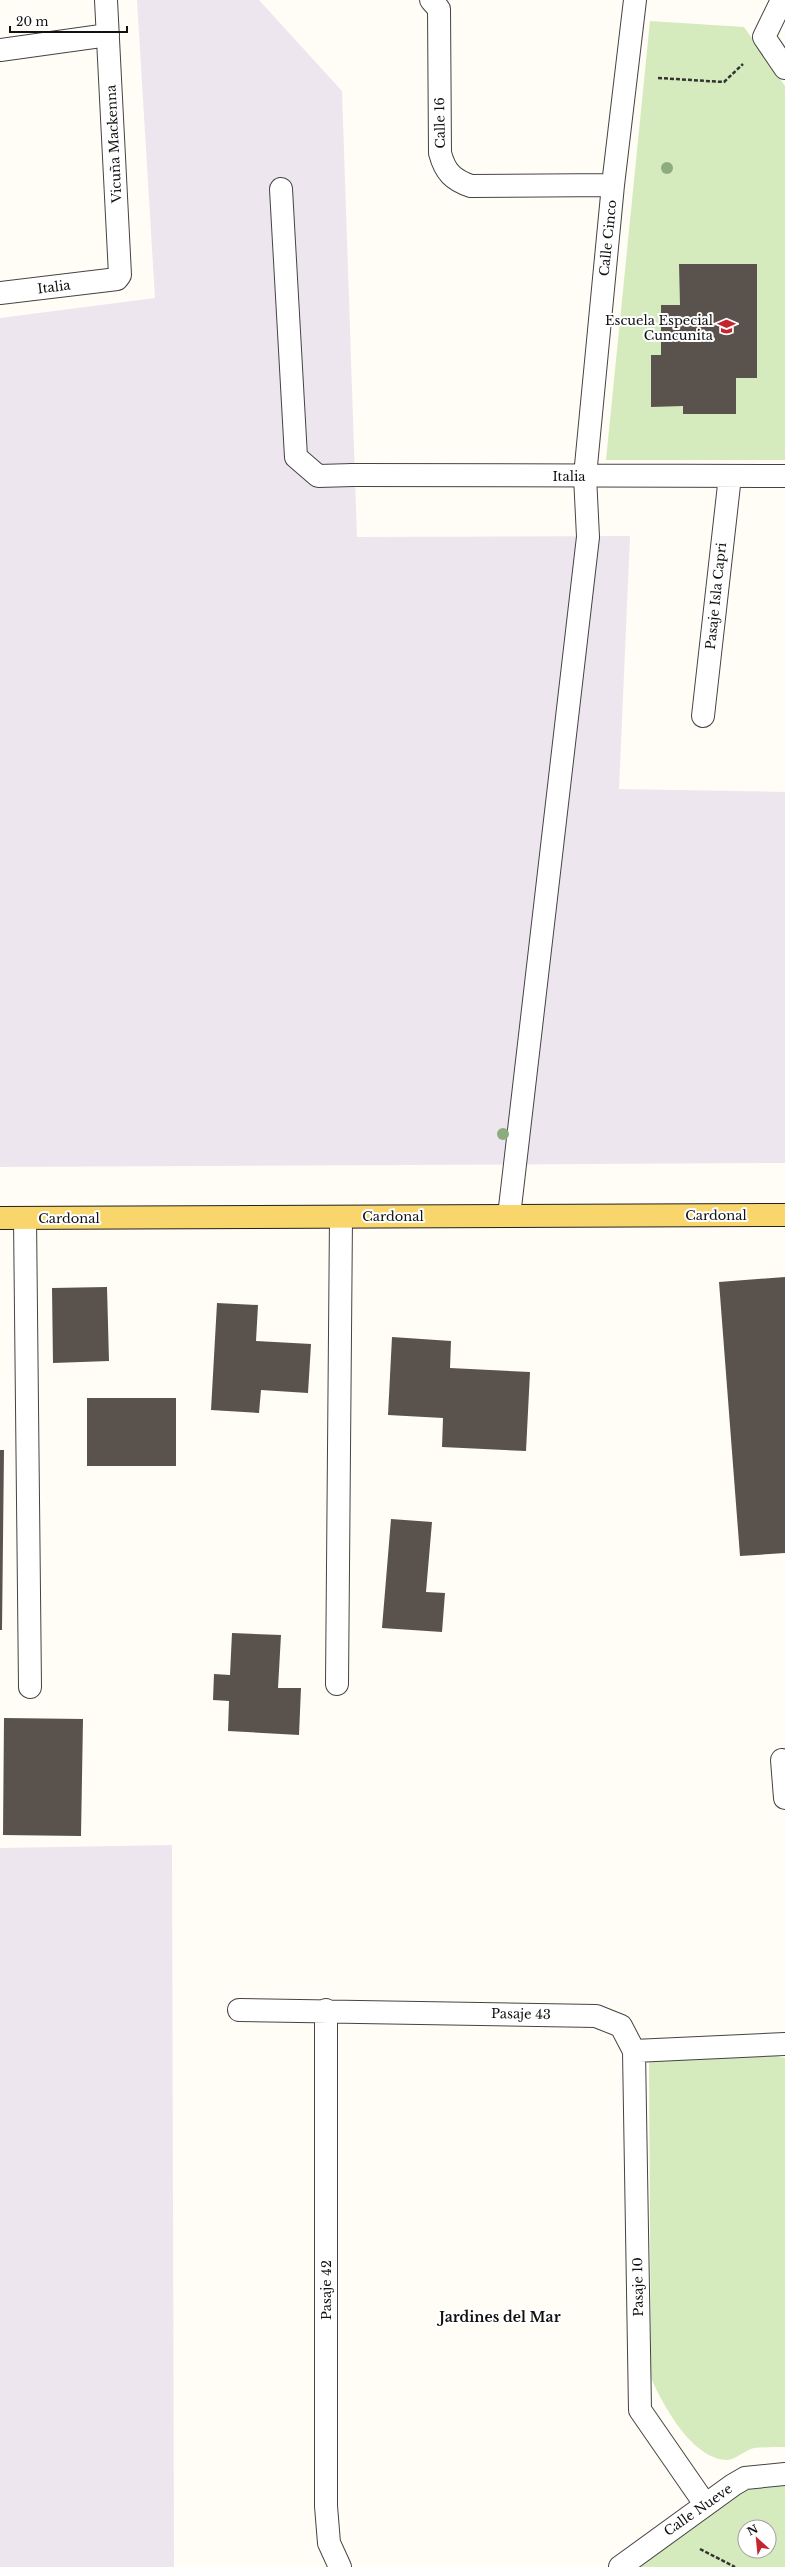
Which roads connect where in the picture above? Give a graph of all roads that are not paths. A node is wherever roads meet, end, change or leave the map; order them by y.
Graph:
1 (106, 0) edge
2 (431, 0) edge
3 (635, 0) edge
4 (782, 0) edge
5 (108, 35) junction
6 (0, 50) edge
7 (785, 68) edge
8 (613, 186) junction
9 (281, 189) dead end
10 (109, 280) joint
11 (0, 294) edge
12 (585, 476) junction
13 (730, 476) junction
14 (785, 476) edge
15 (703, 716) dead end
16 (785, 1215) edge
17 (509, 1216) junction
18 (341, 1217) junction
19 (0, 1218) edge
20 (25, 1218) junction
21 (337, 1684) dead end
22 (30, 1687) dead end
23 (782, 1760) dead end
24 (785, 1798) edge
25 (239, 2010) dead end
26 (326, 2010) junction
27 (785, 2044) edge
28 (634, 2051) junction
29 (785, 2474) edge
30 (705, 2504) junction
31 (340, 2567) edge
32 (620, 2567) edge

1 - 5 street, Vicuña Mackenna
2 - 8 street, Calle 16
3 - 8 street, Calle Cinco
4 - 7 street
5 - 6 street
5 - 10 street, Vicuña Mackenna
8 - 12 street, Calle Cinco
9 - 12 street, Italia
10 - 11 street, Italia
12 - 13 street, Italia
12 - 17 street, Calle Cinco
13 - 14 street, Italia
13 - 15 street, Pasaje Isla Capri
16 - 17 main road, Cardonal
17 - 18 main road, Cardonal
18 - 20 main road, Cardonal
18 - 21 street
19 - 20 main road, Cardonal
20 - 22 street
23 - 24 street
25 - 26 street, Pasaje 43
26 - 28 street, Pasaje 43
26 - 31 street, Pasaje 42
27 - 28 street
28 - 30 street, Pasaje 10
29 - 30 street, Calle Nueve
30 - 32 street, Calle Nueve

